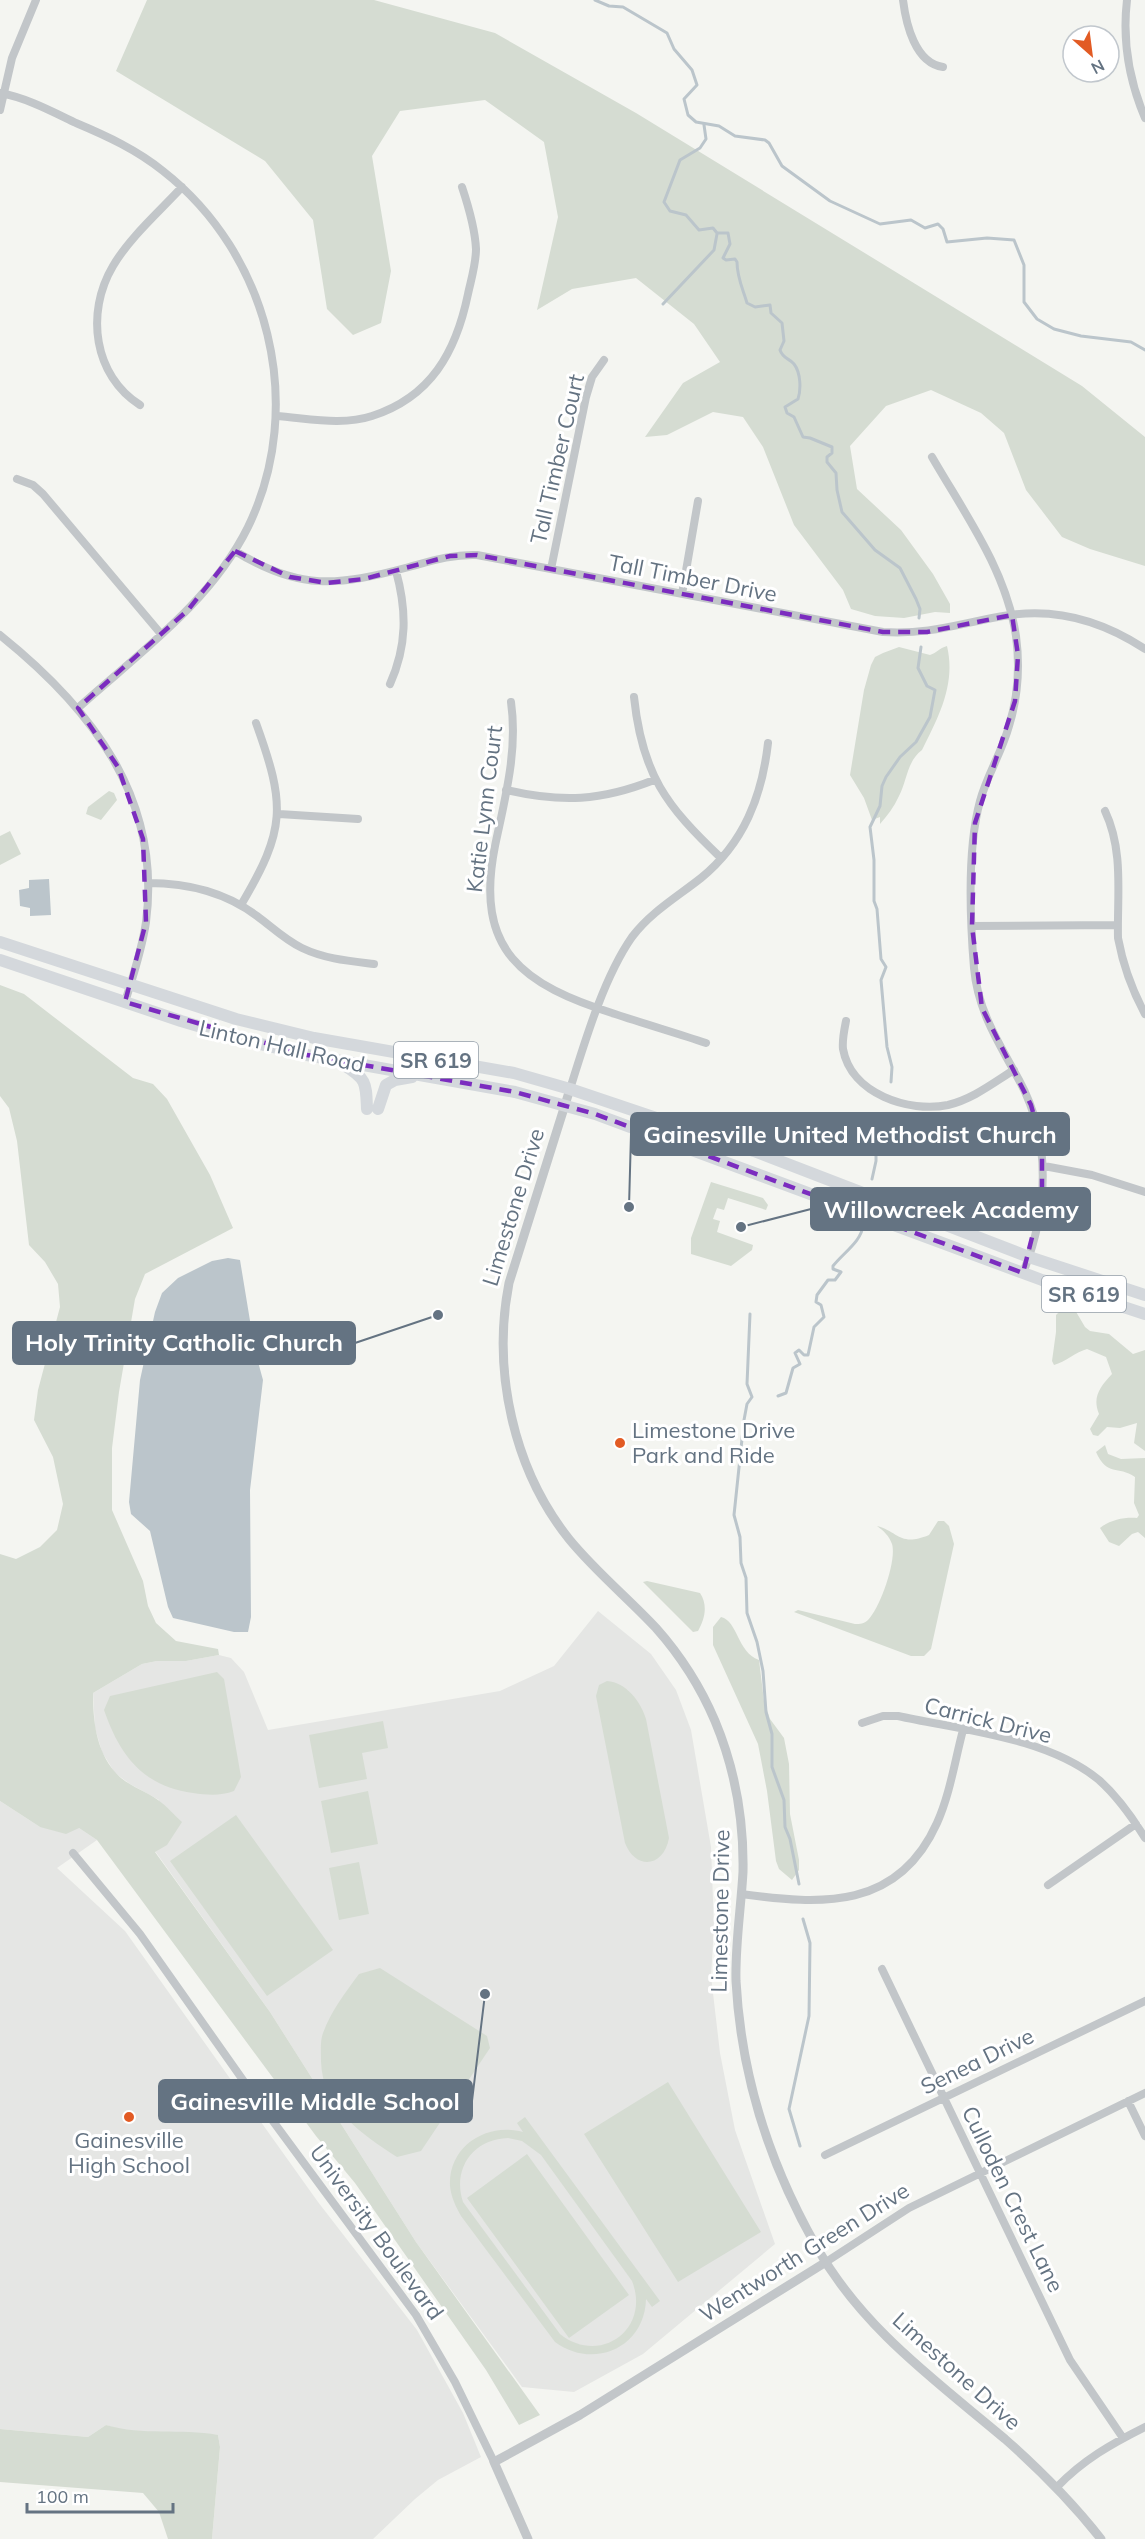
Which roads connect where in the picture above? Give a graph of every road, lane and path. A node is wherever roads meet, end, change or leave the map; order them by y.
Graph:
1 (36, 0) edge
2 (903, 0) edge
3 (1127, 0) edge
4 (943, 67) dead end
5 (2, 93) edge
6 (0, 110) edge
7 (1145, 118) edge
8 (182, 187) junction
9 (462, 187) dead end
10 (604, 360) dead end
11 (141, 405) dead end
12 (276, 416) junction
13 (932, 457) dead end
14 (17, 479) dead end
15 (698, 501) dead end
16 (235, 551) junction
17 (551, 569) junction
18 (396, 571) junction
19 (682, 594) junction
20 (1012, 615) junction
21 (161, 634) junction
22 (0, 635) edge
23 (1145, 649) edge
24 (390, 684) dead end
25 (634, 697) dead end
26 (511, 702) dead end
27 (78, 708) junction
28 (256, 723) dead end
29 (768, 743) dead end
30 (654, 780) junction
31 (506, 790) junction
32 (1105, 811) dead end
33 (279, 814) junction
34 (358, 819) dead end
35 (721, 858) junction
36 (148, 884) junction
37 (241, 905) junction
38 (1118, 925) junction
39 (972, 926) junction
40 (0, 942) edge
41 (0, 960) edge
42 (374, 964) dead end
43 (130, 985) junction
44 (125, 1002) junction
45 (598, 1009) junction
46 (1145, 1014) edge
47 (846, 1021) dead end
48 (706, 1043) dead end
49 (338, 1061) junction
50 (1014, 1070) junction
51 (419, 1076) junction
52 (570, 1089) junction
53 (565, 1105) junction
54 (1044, 1166) junction
55 (1145, 1192) edge
56 (1029, 1257) junction
57 (1023, 1273) junction
58 (1145, 1295) edge
59 (1145, 1314) edge
60 (862, 1723) dead end
61 (963, 1730) junction
62 (1136, 1824) junction
63 (1145, 1838) edge
64 (74, 1853) dead end
65 (1048, 1885) dead end
66 (741, 1894) junction
67 (882, 1969) dead end
68 (1145, 2001) edge
69 (1145, 2093) edge
70 (944, 2097) junction
71 (1128, 2101) junction
72 (1145, 2136) edge
73 (825, 2155) dead end
74 (980, 2173) junction
75 (826, 2262) junction
76 (1145, 2427) edge
77 (1123, 2438) junction
78 (494, 2462) junction
79 (1057, 2487) junction
80 (528, 2539) edge
81 (1101, 2539) edge

1 - 5 street
2 - 4 street
3 - 7 street
5 - 6 street
5 - 8 street
8 - 11 street
8 - 12 street
9 - 12 street
10 - 17 street, Tall Timber Court
12 - 16 street
13 - 20 street
14 - 21 street
15 - 19 street
16 - 18 street, Tall Timber Drive
16 - 21 street
17 - 18 street, Tall Timber Drive
17 - 19 street, Tall Timber Drive
18 - 24 street
19 - 20 street, Tall Timber Drive
20 - 23 street, Tall Timber Drive
20 - 39 street
21 - 27 street
22 - 27 street
25 - 30 street
26 - 31 street, Katie Lynn Court
27 - 36 street
28 - 33 street
29 - 35 street
30 - 31 street
30 - 35 street
31 - 45 street, Katie Lynn Court
32 - 38 street
33 - 34 street
33 - 37 street
35 - 45 street
36 - 37 street
36 - 43 street
37 - 42 street
38 - 39 street
38 - 46 street
39 - 50 street
40 - 43 main road, Linton Hall Road / SR 619
41 - 44 main road, Linton Hall Road / SR 619
43 - 44 street
43 - 52 main road, Linton Hall Road / SR 619
44 - 49 main road, Linton Hall Road / SR 619
45 - 48 street, Katie Lynn Court
45 - 52 street
47 - 50 street
49 - 51 main road, Linton Hall Road / SR 619
49 - 51 main road
50 - 54 street
51 - 53 main road, Linton Hall Road / SR 619
52 - 53 street, Limestone Drive
52 - 56 main road, Linton Hall Road / SR 619
53 - 57 main road, Linton Hall Road / SR 619
53 - 66 street, Limestone Drive
54 - 55 street
54 - 56 street
56 - 57 street
56 - 58 main road, Linton Hall Road / SR 619
57 - 59 main road, Linton Hall Road / SR 619
60 - 61 street, Carrick Drive
61 - 62 street, Carrick Drive
61 - 66 street
62 - 63 street, Carrick Drive
62 - 65 street
64 - 78 street, University Boulevard
66 - 75 street, Limestone Drive
67 - 70 street, Culloden Crest Lane
68 - 70 street, Senea Drive
69 - 71 street, Wentworth Green Drive
70 - 73 street, Senea Drive
70 - 74 street, Culloden Crest Lane
71 - 72 street
71 - 74 street, Wentworth Green Drive
74 - 75 street, Wentworth Green Drive
74 - 77 street, Culloden Crest Lane
75 - 78 street, Wentworth Green Drive
75 - 79 street, Limestone Drive
76 - 77 street
77 - 79 street
78 - 80 street, University Boulevard
79 - 81 street, Limestone Drive

